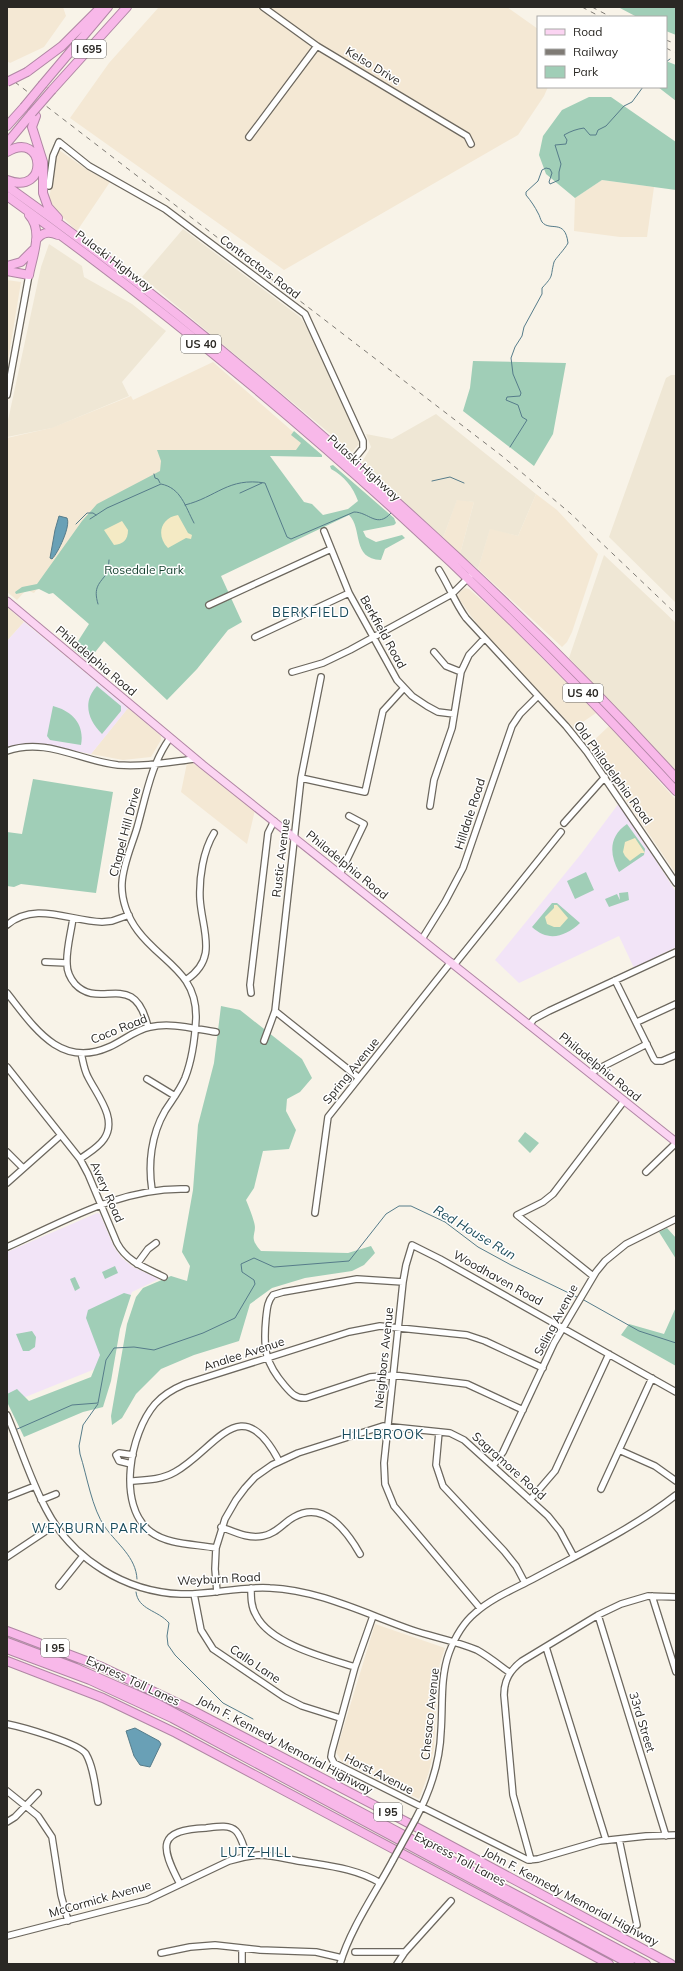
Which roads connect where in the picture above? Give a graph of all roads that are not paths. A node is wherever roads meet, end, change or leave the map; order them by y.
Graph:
1 (101, 7) edge
2 (108, 7) edge
3 (127, 7) edge
4 (263, 7) edge
5 (317, 46) junction
6 (7, 82) edge
7 (34, 115) junction
8 (7, 126) edge
9 (249, 137) dead end
10 (7, 143) edge
11 (471, 144) dead end
12 (7, 152) edge
13 (7, 180) edge
14 (7, 186) edge
15 (48, 186) dead end
16 (7, 196) edge
17 (19, 205) junction
18 (76, 236) junction
19 (64, 237) junction
20 (35, 244) junction
21 (7, 266) edge
22 (7, 271) edge
23 (30, 273) junction
24 (7, 396) edge
25 (349, 465) junction
26 (324, 531) dead end
27 (331, 549) junction
28 (439, 570) dead end
29 (474, 573) junction
30 (467, 579) junction
31 (349, 593) junction
32 (452, 594) junction
33 (7, 601) edge
34 (209, 605) dead end
35 (255, 637) dead end
36 (372, 637) junction
37 (484, 639) junction
38 (434, 652) dead end
39 (292, 672) dead end
40 (461, 672) junction
41 (321, 677) dead end
42 (404, 688) junction
43 (538, 696) junction
44 (454, 714) junction
45 (170, 738) junction
46 (7, 751) edge
47 (195, 759) junction
48 (156, 764) junction
49 (605, 777) junction
50 (301, 778) junction
51 (676, 778) edge
52 (676, 791) edge
53 (430, 806) dead end
54 (349, 816) dead end
55 (274, 821) junction
56 (564, 823) dead end
57 (561, 832) dead end
58 (214, 833) dead end
59 (294, 837) junction
60 (340, 874) junction
61 (676, 883) edge
62 (129, 915) junction
63 (73, 918) junction
64 (7, 925) edge
65 (422, 939) junction
66 (676, 952) edge
67 (45, 962) dead end
68 (67, 963) junction
69 (452, 964) junction
70 (186, 980) junction
71 (615, 980) junction
72 (7, 993) edge
73 (251, 993) dead end
74 (12, 999) junction
75 (7, 1004) edge
76 (676, 1004) edge
77 (275, 1011) junction
78 (637, 1022) junction
79 (529, 1024) junction
80 (148, 1027) junction
81 (195, 1029) junction
82 (216, 1032) dead end
83 (264, 1041) dead end
84 (647, 1044) junction
85 (81, 1053) junction
86 (676, 1055) edge
87 (7, 1067) edge
88 (591, 1074) junction
89 (359, 1078) junction
90 (147, 1079) dead end
91 (174, 1096) junction
92 (624, 1101) junction
93 (61, 1135) junction
94 (676, 1142) edge
95 (7, 1152) edge
96 (80, 1159) junction
97 (23, 1168) junction
98 (646, 1172) dead end
99 (7, 1183) edge
100 (152, 1190) junction
101 (186, 1190) dead end
102 (101, 1205) junction
103 (315, 1213) dead end
104 (676, 1219) edge
105 (156, 1243) dead end
106 (412, 1245) joint
107 (7, 1247) edge
108 (138, 1264) junction
109 (593, 1276) junction
110 (164, 1277) dead end
111 (403, 1282) junction
112 (398, 1328) junction
113 (562, 1328) junction
114 (609, 1354) junction
115 (267, 1358) junction
116 (543, 1368) junction
117 (393, 1375) junction
118 (652, 1378) junction
119 (676, 1392) edge
120 (524, 1410) junction
121 (7, 1415) edge
122 (388, 1426) junction
123 (439, 1432) junction
124 (619, 1450) junction
125 (133, 1455) junction
126 (279, 1461) junction
127 (131, 1464) junction
128 (493, 1466) junction
129 (131, 1481) junction
130 (676, 1481) edge
131 (36, 1486) junction
132 (601, 1489) dead end
133 (56, 1494) dead end
134 (676, 1495) edge
135 (7, 1497) edge
136 (41, 1500) junction
137 (530, 1500) junction
138 (55, 1524) junction
139 (221, 1527) junction
140 (216, 1548) junction
141 (360, 1554) dead end
142 (84, 1556) junction
143 (574, 1556) junction
144 (7, 1557) edge
145 (525, 1583) junction
146 (58, 1586) dead end
147 (251, 1588) junction
148 (217, 1592) junction
149 (194, 1594) junction
150 (652, 1596) junction
151 (676, 1597) edge
152 (480, 1608) junction
153 (598, 1615) junction
154 (373, 1616) junction
155 (7, 1631) edge
156 (7, 1642) edge
157 (453, 1643) junction
158 (546, 1646) junction
159 (7, 1649) edge
160 (7, 1661) edge
161 (354, 1667) junction
162 (510, 1672) junction
163 (676, 1672) edge
164 (340, 1718) junction
165 (7, 1724) edge
166 (7, 1791) edge
167 (38, 1793) dead end
168 (98, 1802) dead end
169 (26, 1806) junction
170 (422, 1808) junction
171 (7, 1822) edge
172 (676, 1835) edge
173 (666, 1836) junction
174 (619, 1839) junction
175 (606, 1840) junction
176 (247, 1856) junction
177 (531, 1860) junction
178 (380, 1883) junction
179 (180, 1884) junction
180 (451, 1901) dead end
181 (68, 1920) junction
182 (637, 1925) dead end
183 (7, 1936) edge
184 (242, 1948) junction
185 (355, 1952) dead end
186 (404, 1952) junction
187 (161, 1953) dead end
188 (342, 1958) junction
189 (620, 1958) junction
190 (242, 1964) edge
191 (340, 1964) edge
192 (397, 1964) edge
193 (609, 1964) edge
194 (630, 1964) edge
195 (633, 1964) edge
196 (646, 1964) edge
197 (671, 1964) edge

1 - 6 highway, bridge
2 - 8 highway, I 695, bridge
3 - 7 highway, I 695, bridge
4 - 5 street, Kelso Drive
5 - 9 street
5 - 11 street, Kelso Drive
7 - 10 highway
7 - 18 highway
12 - 13 highway
14 - 18 highway, Pulaski Highway / US 40
15 - 25 street, Contractors Road
16 - 17 highway, Pulaski Highway / US 40
17 - 19 highway, Pulaski Highway / US 40
17 - 20 highway
18 - 25 highway, Pulaski Highway / US 40
19 - 20 highway
19 - 25 highway, Pulaski Highway / US 40
20 - 21 highway
20 - 23 highway
21 - 23 highway
22 - 23 highway
23 - 24 street
25 - 29 highway, Pulaski Highway / US 40
25 - 30 highway, Pulaski Highway / US 40
26 - 27 street, Berkfield Road
27 - 31 street, Berkfield Road
27 - 34 street
28 - 32 street, Old Philadelphia Road
29 - 30 street
29 - 51 highway, Pulaski Highway / US 40
30 - 32 street
30 - 52 highway, Pulaski Highway / US 40
31 - 35 street
31 - 36 street, Berkfield Road
32 - 36 street
32 - 37 street, Old Philadelphia Road
33 - 45 main road, Philadelphia Road
36 - 39 street
36 - 42 street, Berkfield Road
37 - 40 street
37 - 43 street, Old Philadelphia Road
38 - 40 street
40 - 44 street
41 - 50 street, Rustic Avenue
42 - 44 street, Berkfield Road
42 - 50 street
43 - 49 street, Old Philadelphia Road
43 - 65 street, Hilldale Road
44 - 53 street
45 - 47 main road, Philadelphia Road
45 - 48 street, Chapel Hill Drive
46 - 48 street
47 - 48 street
47 - 55 main road, Philadelphia Road
48 - 62 street, Chapel Hill Drive
49 - 56 street
49 - 61 street, Old Philadelphia Road
50 - 59 street, Rustic Avenue
54 - 60 street
55 - 59 main road, Philadelphia Road
55 - 73 street
57 - 69 street, Spring Avenue
58 - 70 street
59 - 60 main road, Philadelphia Road
59 - 77 street, Rustic Avenue
60 - 65 main road, Philadelphia Road
62 - 63 street
62 - 70 street, Chapel Hill Drive
63 - 64 street
63 - 68 street
65 - 69 main road, Philadelphia Road
66 - 71 street
67 - 68 street
68 - 80 street
69 - 79 main road, Philadelphia Road
69 - 89 street, Spring Avenue
70 - 81 street, Chapel Hill Drive
71 - 78 street
71 - 79 street
72 - 74 street, Coco Road
74 - 75 street
74 - 85 street, Coco Road
76 - 78 street
77 - 83 street, Rustic Avenue
77 - 89 street
78 - 84 street
79 - 88 main road, Philadelphia Road
80 - 81 street, Coco Road
80 - 85 street, Coco Road
81 - 82 street, Coco Road
81 - 91 street, Chapel Hill Drive
84 - 86 street
84 - 88 street
85 - 96 street
87 - 93 street, Avery Road
88 - 92 main road, Philadelphia Road
89 - 103 street, Spring Avenue
90 - 91 street
91 - 100 street, Chapel Hill Drive
92 - 94 main road, Philadelphia Road
92 - 109 street
93 - 96 street, Avery Road
93 - 97 street
94 - 98 street
95 - 97 street
96 - 102 street, Avery Road
97 - 99 street
100 - 101 street
100 - 102 street
102 - 107 street
102 - 108 street, Avery Road
104 - 109 street, Seling Avenue
105 - 108 street
106 - 111 street, Neighbors Avenue
106 - 113 street, Woodhaven Road
108 - 110 street, Avery Road
109 - 113 street, Seling Avenue
111 - 112 street, Neighbors Avenue
111 - 115 street
112 - 115 street, Analee Avenue
112 - 116 street, Analee Avenue
112 - 117 street, Neighbors Avenue
113 - 114 street, Woodhaven Road
113 - 116 street, Seling Avenue
114 - 118 street, Woodhaven Road
114 - 137 street
115 - 117 street
115 - 125 street, Analee Avenue
116 - 120 street, Seling Avenue
117 - 120 street
117 - 122 street, Neighbors Avenue
118 - 119 street, Woodhaven Road
118 - 124 street
120 - 128 street, Seling Avenue
121 - 131 street, Weyburn Road
122 - 123 street, Sagramore Road
122 - 126 street, Sagramore Road
122 - 152 street, Neighbors Avenue
123 - 128 street, Sagramore Road
123 - 145 street
124 - 130 street
124 - 132 street
125 - 127 street, Analee Avenue
125 - 127 street
126 - 129 street
126 - 139 street, Sagramore Road
127 - 129 street, Analee Avenue
128 - 137 street, Sagramore Road
129 - 140 street, Analee Avenue
131 - 135 street
131 - 136 street, Weyburn Road
133 - 136 street
134 - 143 street, Chesaco Avenue
136 - 138 street, Weyburn Road
137 - 143 street, Sagramore Road
138 - 142 street, Weyburn Road
138 - 144 street
139 - 140 street, Sagramore Road
139 - 141 street
140 - 148 street, Sagramore Road
142 - 146 street
142 - 149 street, Weyburn Road
143 - 145 street, Chesaco Avenue
145 - 152 street, Chesaco Avenue
147 - 148 street, Weyburn Road
147 - 154 street, Weyburn Road
147 - 161 street
148 - 149 street, Weyburn Road
149 - 164 street, Callo Lane
150 - 151 street
150 - 153 street
150 - 163 street
152 - 157 street, Chesaco Avenue
153 - 158 street
153 - 173 street, 33rd Street
154 - 157 street, Weyburn Road
154 - 161 street, Horst Avenue
155 - 197 highway, John F. Kennedy Memorial Highway / I 95
156 - 196 highway, Express Toll Lanes
157 - 162 street, Weyburn Road
157 - 170 street, Chesaco Avenue
158 - 162 street
158 - 175 street
159 - 189 highway, Express Toll Lanes
160 - 193 highway, I 95
161 - 164 street, Horst Avenue
162 - 177 street
164 - 170 street, Horst Avenue
165 - 168 street
166 - 169 street
167 - 169 street
169 - 171 street
169 - 181 street
170 - 177 street, Horst Avenue
170 - 178 street, Chesaco Avenue, bridge
172 - 173 street
173 - 174 street
174 - 175 street
174 - 182 street
175 - 177 street
176 - 178 street, McCormick Avenue
176 - 179 street, McCormick Avenue
176 - 179 street
178 - 188 street, Chesaco Avenue
179 - 181 street, McCormick Avenue
180 - 186 street
181 - 183 street, McCormick Avenue
184 - 187 street
184 - 188 street
184 - 190 street
185 - 186 street
186 - 192 street
188 - 191 street, Chesaco Avenue
189 - 194 highway, Express Toll Lanes
189 - 195 highway, Express Toll Lanes

